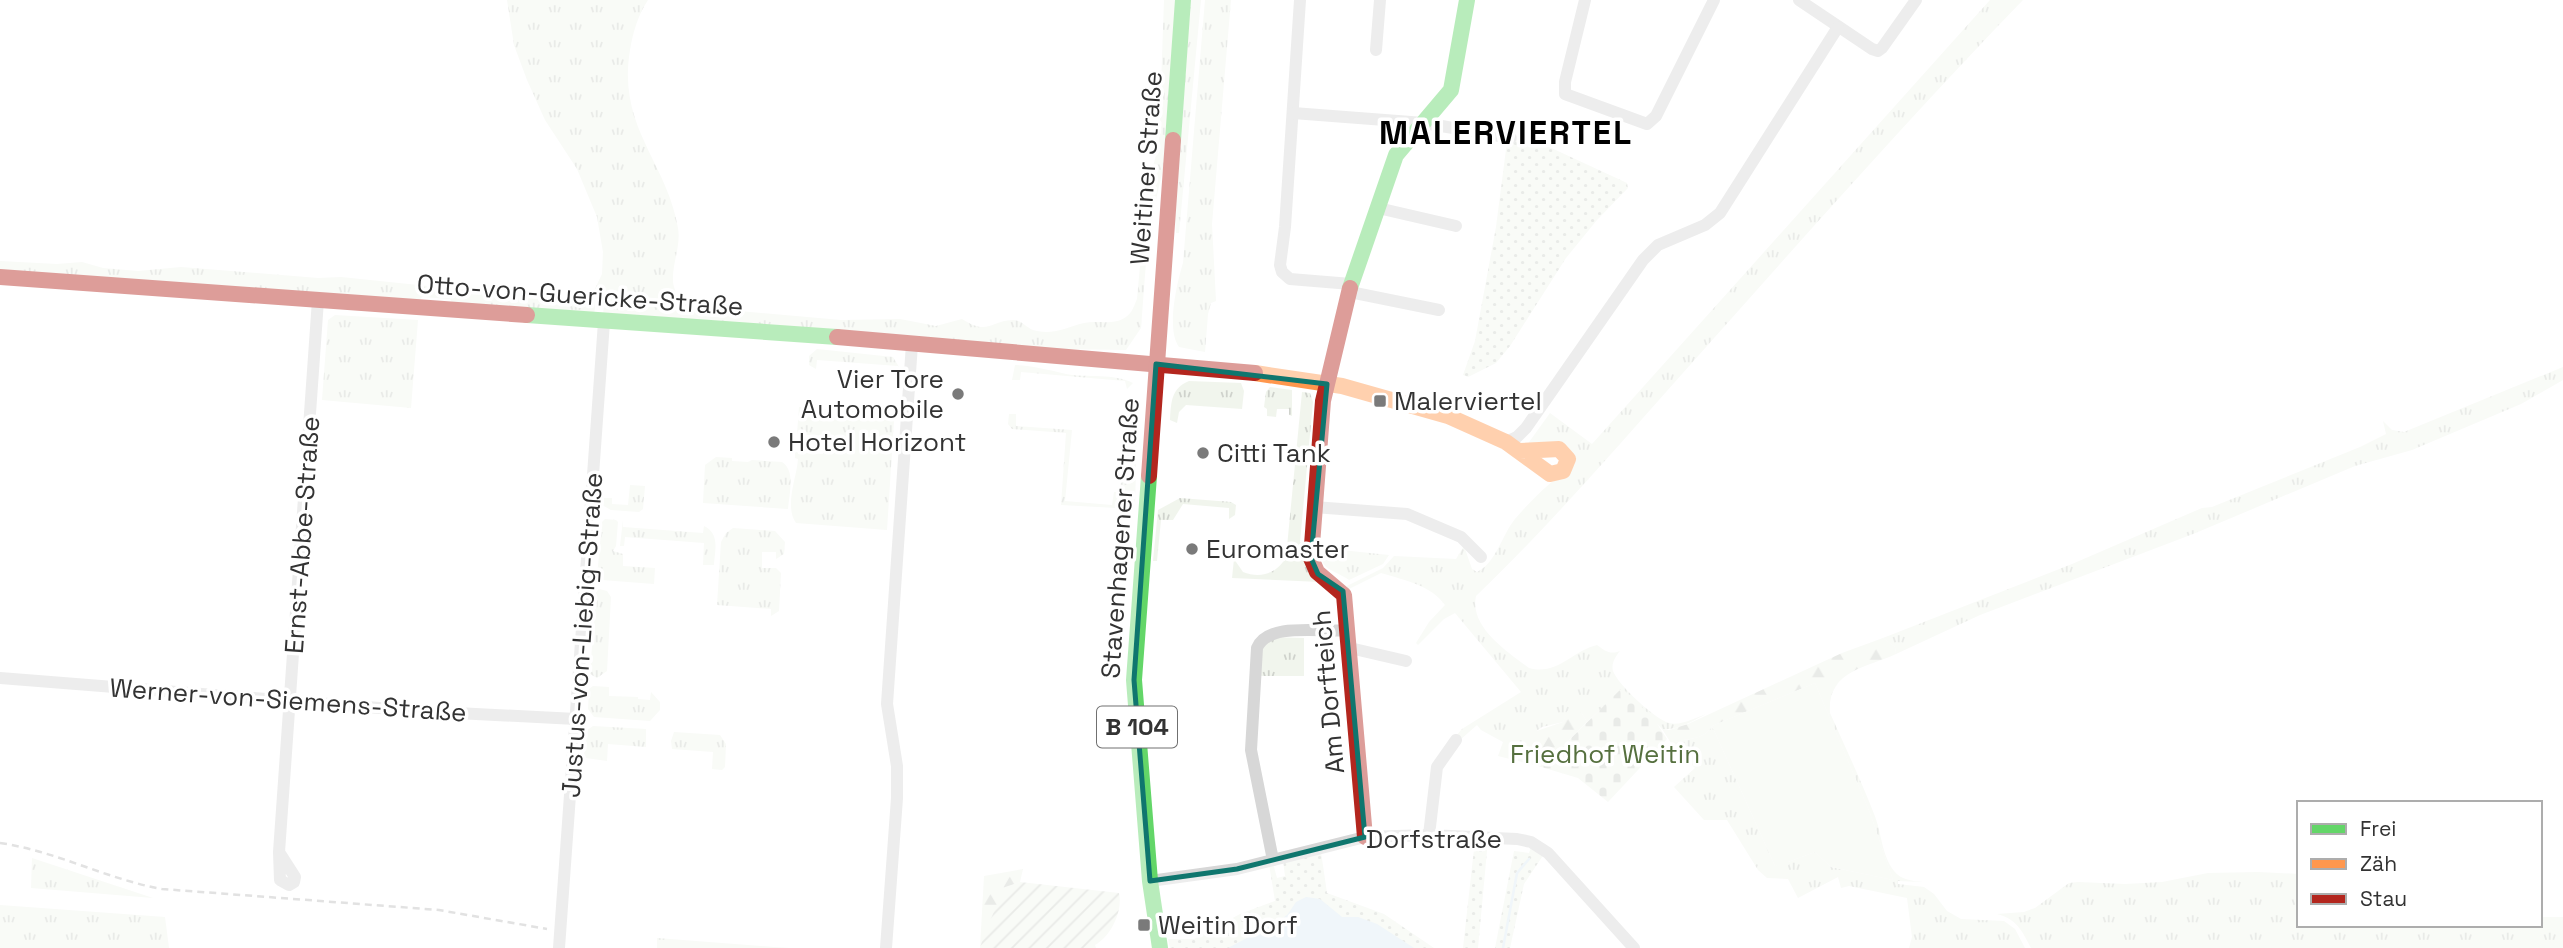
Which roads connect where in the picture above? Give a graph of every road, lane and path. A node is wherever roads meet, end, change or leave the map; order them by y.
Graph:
1 (1183, 0) edge
2 (1300, 0) edge
3 (1380, 0) edge
4 (1467, 0) edge
5 (1585, 0) edge
6 (1714, 0) edge
7 (1799, 0) edge
8 (1916, 0) edge
9 (1838, 27) junction
10 (1376, 50) dead end
11 (1293, 113) junction
12 (1424, 123) junction
13 (1511, 138) dead end
14 (1378, 208) junction
15 (1457, 226) dead end
16 (0, 278) edge
17 (1350, 288) junction
18 (318, 300) junction
19 (1439, 310) dead end
20 (604, 322) junction
21 (1158, 340) joint
22 (912, 344) junction
23 (1156, 364) junction
24 (1327, 384) junction
25 (1513, 447) joint
26 (1314, 508) junction
27 (1480, 557) dead end
28 (1349, 630) junction
29 (1350, 648) junction
30 (1406, 661) dead end
31 (0, 678) edge
32 (290, 701) junction
33 (576, 719) junction
34 (1457, 740) dead end
35 (1429, 835) junction
36 (1365, 837) junction
37 (279, 852) dead end
38 (1273, 860) junction
39 (1150, 881) junction
40 (559, 948) edge
41 (886, 948) edge
42 (1160, 948) edge
43 (1634, 948) edge

1 - 21 street, Weitiner Straße / B 104
2 - 11 street
3 - 10 street
4 - 12 street
5 - 6 street
7 - 9 street
8 - 9 street
9 - 25 street
11 - 12 street
11 - 17 street
12 - 13 street
12 - 14 street
14 - 15 street
14 - 17 street
16 - 18 street, Otto-von-Guericke-Straße
17 - 19 street
17 - 24 street
18 - 20 street, Otto-von-Guericke-Straße
18 - 32 street, Ernst-Abbe-Straße
20 - 22 street, Otto-von-Guericke-Straße
20 - 33 street, Justus-von-Liebig-Straße
21 - 23 street, Stavenhagener Straße / B 104
22 - 23 street, Otto-von-Guericke-Straße
22 - 41 street
23 - 24 street, Otto-von-Guericke-Straße
23 - 39 street, Stavenhagener Straße / B 104
24 - 25 street, Otto-von-Guericke-Straße
24 - 26 street
26 - 27 street
26 - 28 street, Am Dorfteich
28 - 29 street, Am Dorfteich
28 - 38 street
29 - 30 street
29 - 36 street, Am Dorfteich
31 - 32 street, Werner-von-Siemens-Straße
32 - 33 street, Werner-von-Siemens-Straße
32 - 37 street, Ernst-Abbe-Straße
33 - 40 street, Justus-von-Liebig-Straße
34 - 35 street
35 - 36 street, Dorfstraße
35 - 43 street, Dorfstraße
36 - 38 street, Dorfstraße
38 - 39 street, Dorfstraße
39 - 42 street, Stavenhagener Straße / B 104

